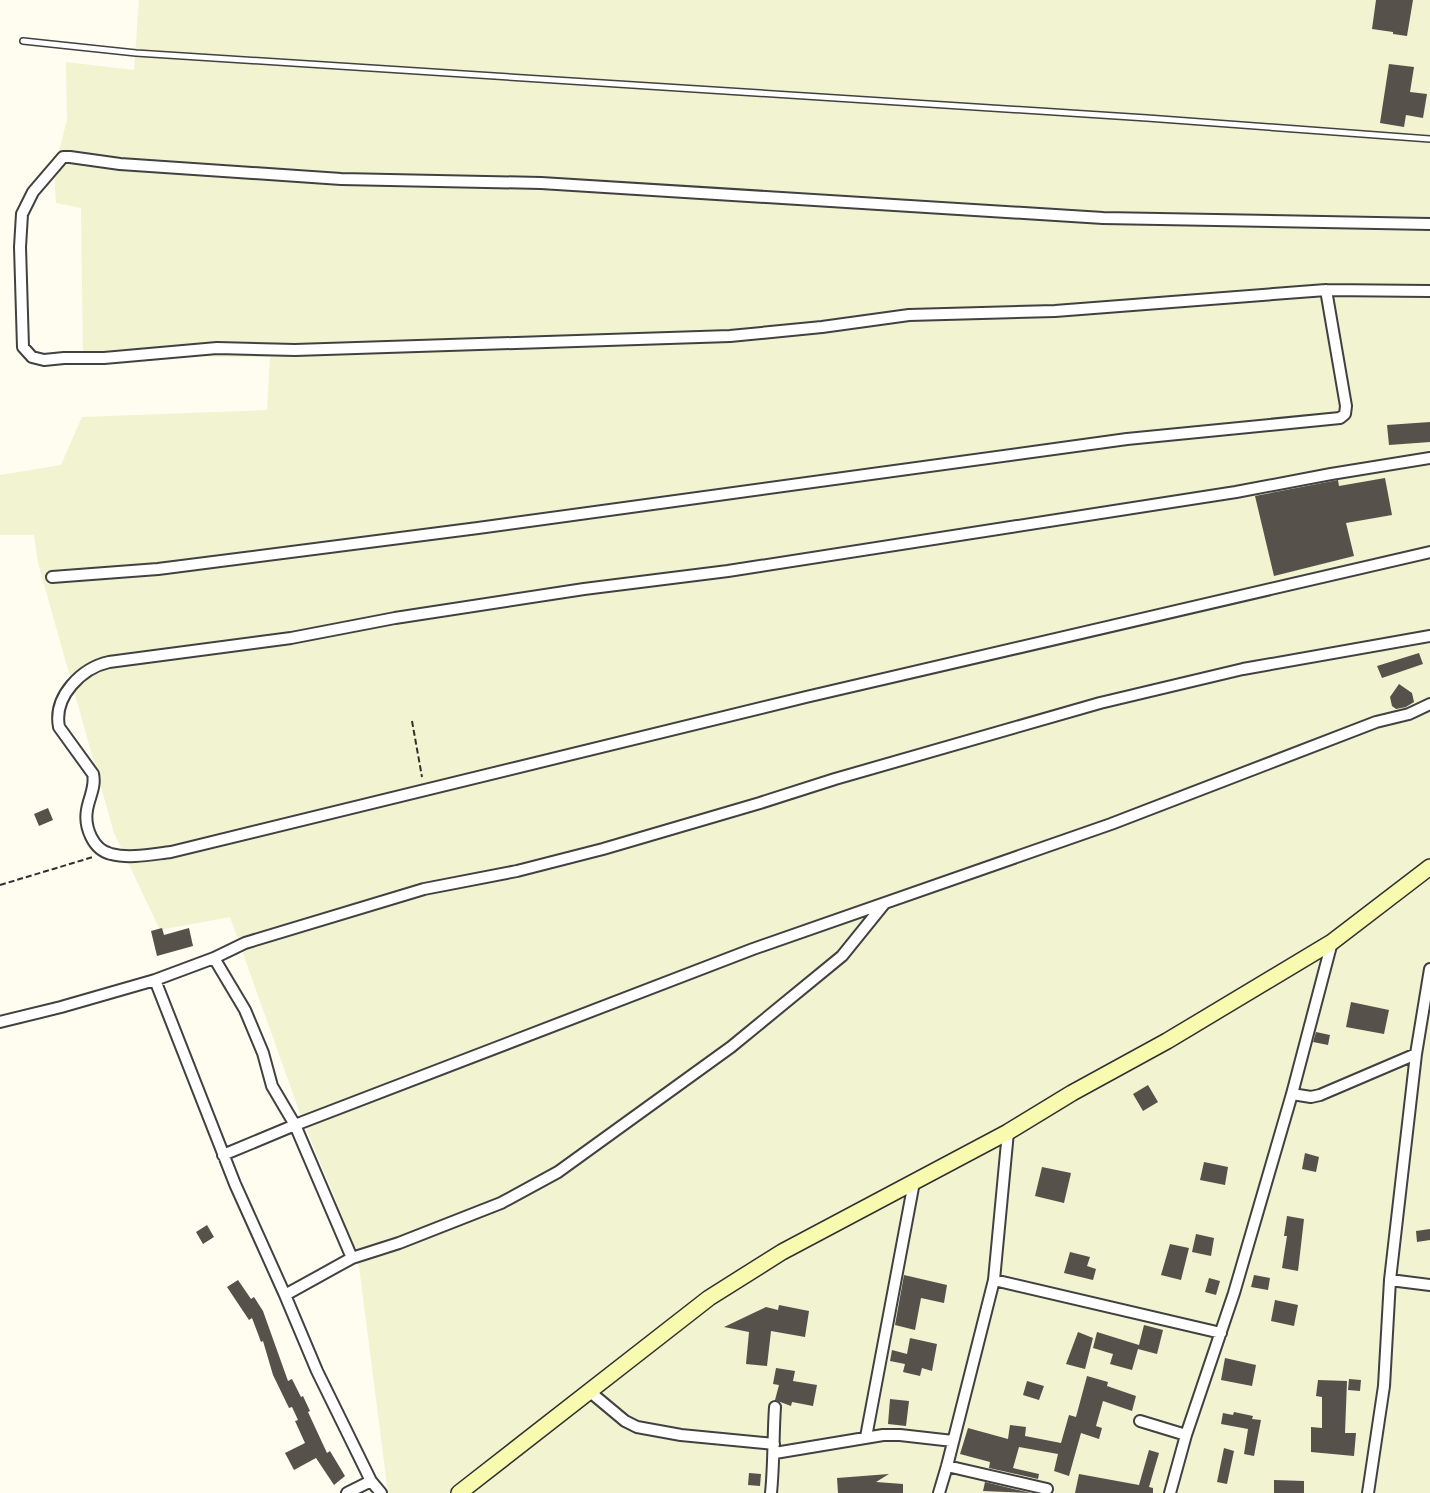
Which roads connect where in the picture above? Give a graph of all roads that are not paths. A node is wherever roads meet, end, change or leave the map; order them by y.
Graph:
1 (22, 41) dead end
2 (1430, 140) edge
3 (1430, 224) edge
4 (1326, 290) junction
5 (1430, 291) edge
6 (1430, 459) edge
7 (1430, 552) edge
8 (51, 577) dead end
9 (1430, 636) edge
10 (1430, 704) edge
11 (1430, 867) edge
12 (884, 904) junction
13 (1332, 942) junction
14 (214, 958) junction
15 (1430, 969) edge
16 (155, 980) junction
17 (0, 1022) edge
18 (1416, 1054) junction
19 (1292, 1094) junction
20 (295, 1125) junction
21 (1008, 1132) junction
22 (223, 1155) junction
23 (914, 1182) junction
24 (352, 1258) junction
25 (994, 1280) junction
26 (1390, 1280) junction
27 (1430, 1285) edge
28 (285, 1295) junction
29 (1221, 1333) junction
30 (589, 1391) junction
31 (775, 1407) dead end
32 (1140, 1421) dead end
33 (1186, 1435) junction
34 (866, 1437) junction
35 (953, 1441) junction
36 (774, 1448) junction
37 (947, 1467) junction
38 (371, 1481) junction
39 (1047, 1489) dead end
40 (347, 1493) edge
41 (381, 1493) edge
42 (459, 1493) edge
43 (771, 1493) edge
44 (939, 1493) edge
45 (1170, 1493) edge
46 (1368, 1493) edge

1 - 2 lane
3 - 4 street
4 - 5 street
4 - 8 street
6 - 7 street
9 - 14 street
10 - 12 street
11 - 13 street
12 - 20 street
12 - 24 street
13 - 19 street
13 - 21 street
14 - 16 street
14 - 20 street
15 - 18 street
16 - 17 street
16 - 22 street
18 - 19 street
18 - 26 street
19 - 29 street
20 - 22 street
20 - 24 street
21 - 23 street
21 - 25 street
22 - 28 street
23 - 30 street
23 - 34 street
24 - 28 street
25 - 29 street
25 - 35 street
26 - 27 street
26 - 46 street
28 - 38 street
29 - 33 street
30 - 36 street
30 - 42 street
31 - 36 street
32 - 33 street
33 - 45 street
34 - 35 street
34 - 36 street
35 - 37 street
36 - 43 street
37 - 39 street
37 - 44 street
38 - 40 street
38 - 41 street

